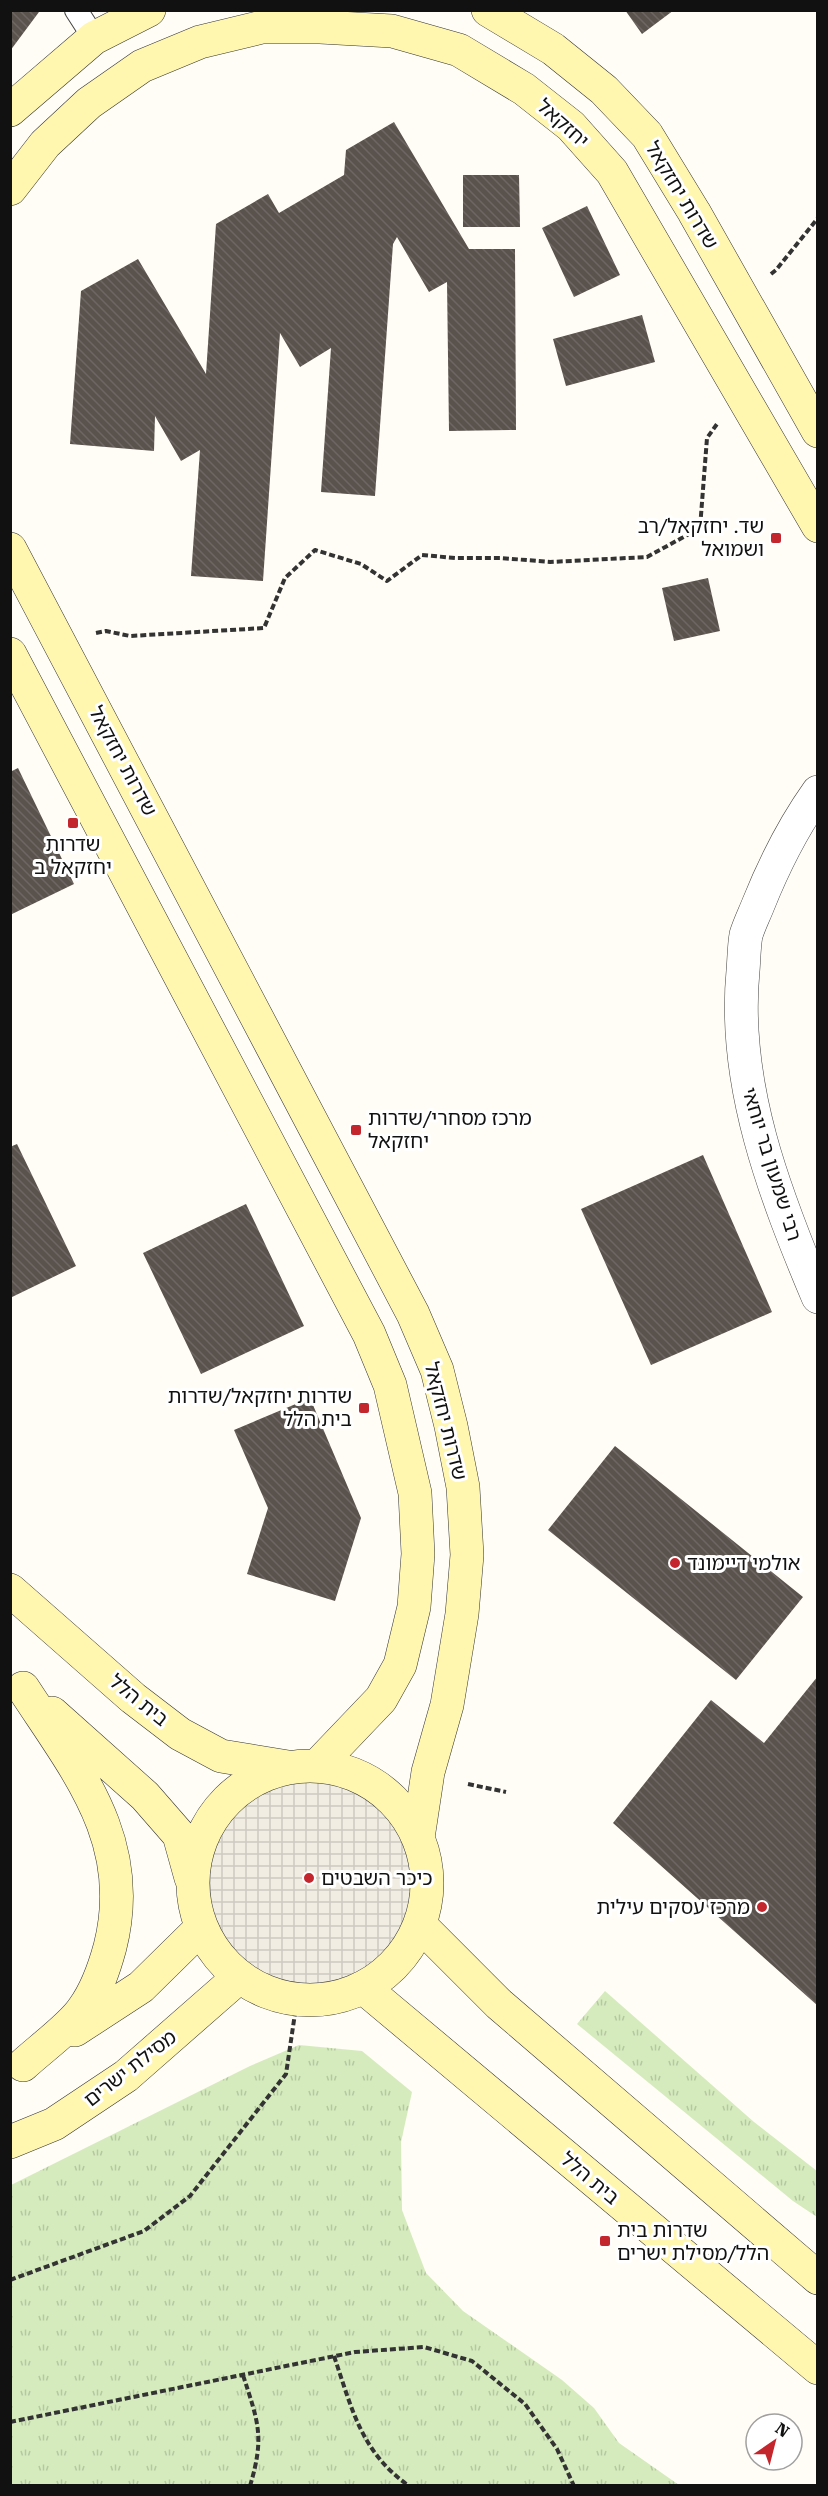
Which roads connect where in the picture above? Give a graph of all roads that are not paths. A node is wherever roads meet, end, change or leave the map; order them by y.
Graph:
1 (76, 10) edge
2 (149, 10) edge
3 (488, 10) edge
4 (94, 38) junction
5 (121, 81) junction
6 (10, 110) edge
7 (10, 189) edge
8 (818, 431) edge
9 (818, 526) edge
10 (10, 549) edge
11 (10, 654) edge
12 (818, 792) edge
13 (234, 974) junction
14 (190, 995) junction
15 (818, 1298) edge
16 (10, 1590) edge
17 (17, 1683) edge
18 (303, 1767) junction
19 (418, 1838) junction
20 (192, 1882) junction
21 (420, 1925) junction
22 (201, 1928) junction
23 (239, 1977) junction
24 (364, 1988) junction
25 (17, 2067) edge
26 (10, 2142) edge
27 (818, 2278) edge
28 (818, 2368) edge

1 - 4 lane
2 - 4 street
3 - 8 street, שדרות יחזקאל
4 - 5 street
4 - 6 street
5 - 7 street
5 - 9 street, יחזקאל
10 - 13 street, שדרות יחזקאל
11 - 14 street
12 - 15 street, רבי שמעון בר יוחאי
13 - 14 street
13 - 19 street, שדרות יחזקאל
14 - 18 street
16 - 18 street, בית הלל
17 - 20 street
17 - 25 street
18 - 19 street, בית הלל
18 - 20 street
19 - 21 street
20 - 22 street
21 - 24 street
21 - 27 street
22 - 23 street
22 - 25 street
23 - 24 street
23 - 26 street, מסילת ישרים
24 - 28 street, בית הלל

